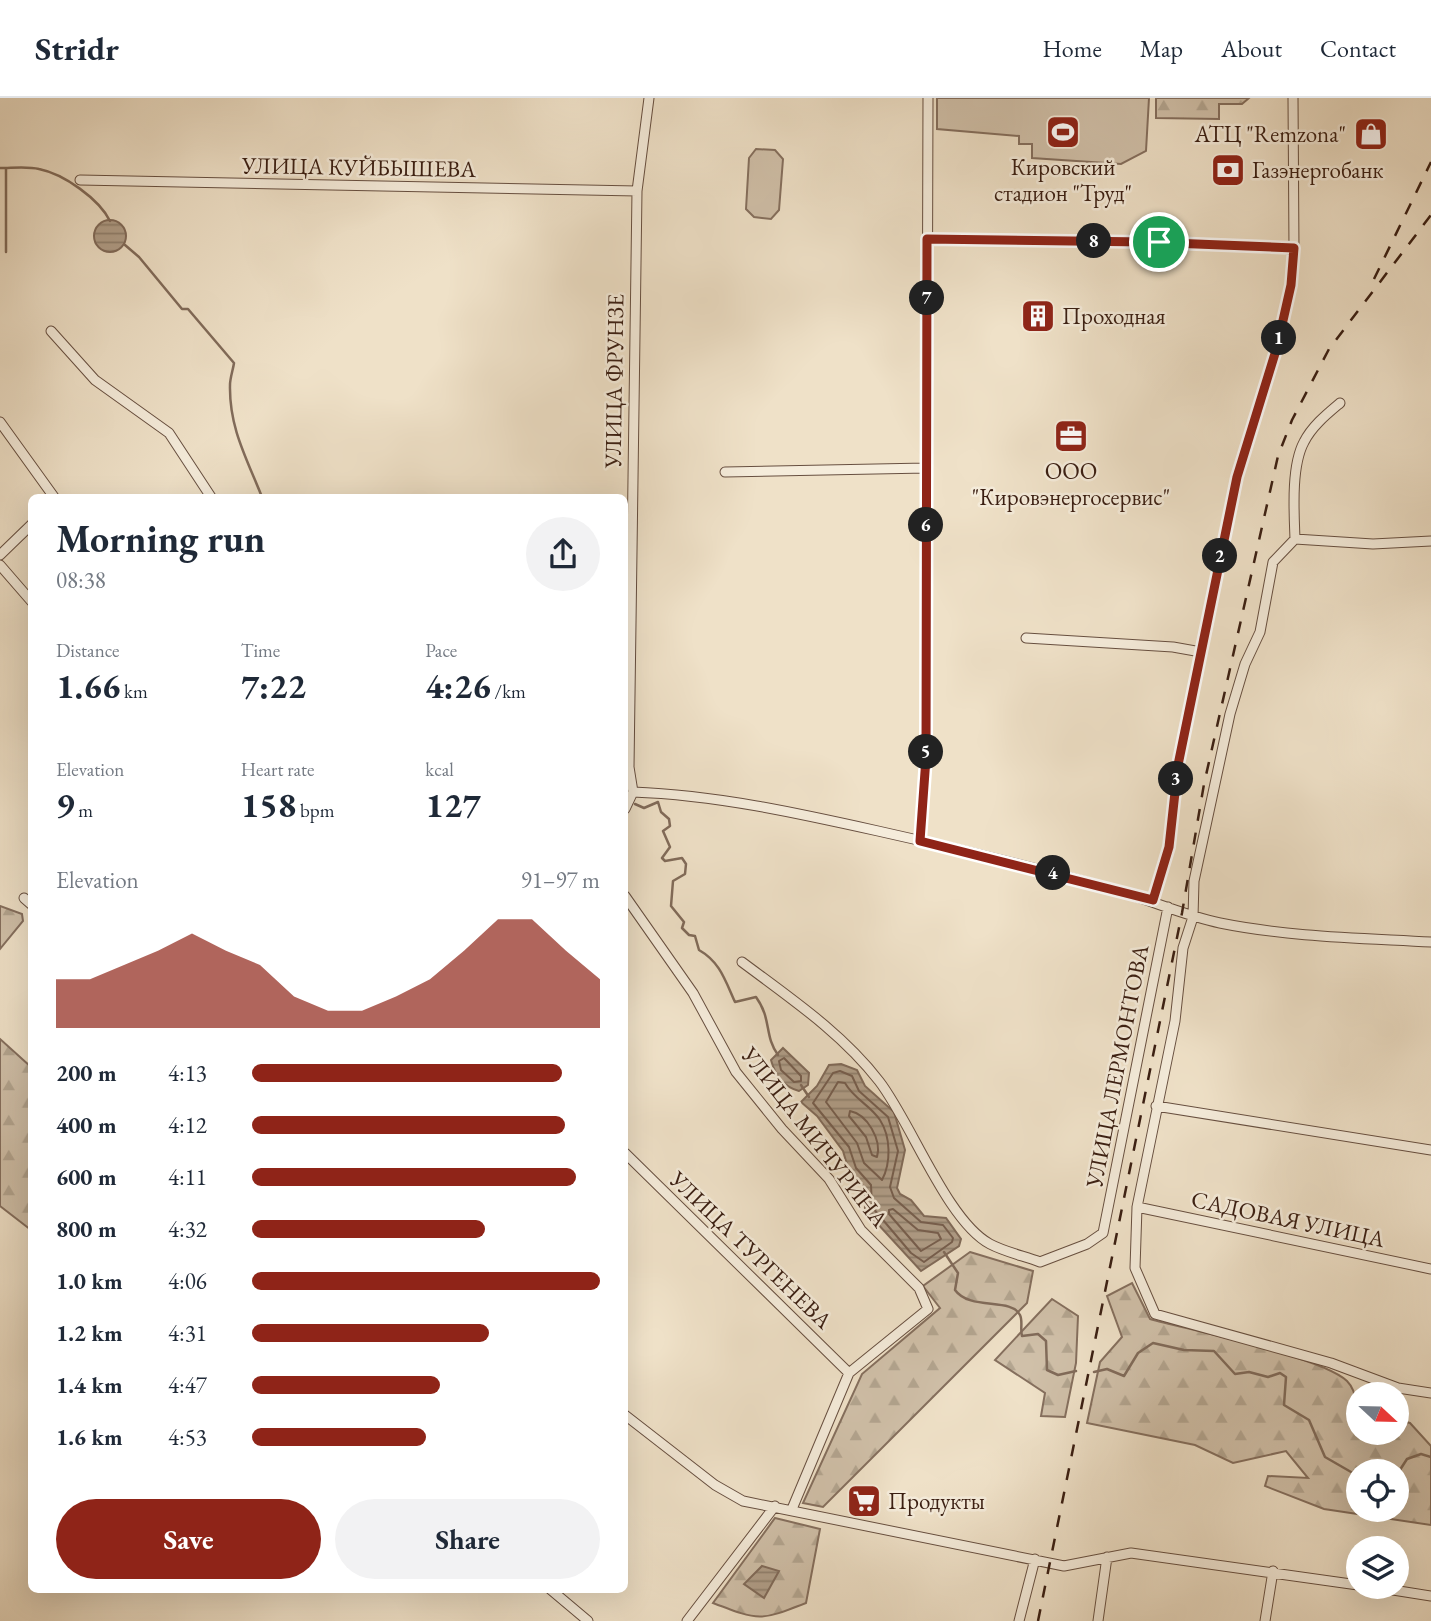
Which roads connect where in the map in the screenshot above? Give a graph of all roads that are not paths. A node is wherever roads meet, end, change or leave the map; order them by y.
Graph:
1 (649, 98) edge
2 (928, 98) edge
3 (1293, 98) edge
4 (80, 180) dead end
5 (637, 191) junction
6 (927, 239) junction
7 (1294, 248) junction
8 (51, 331) dead end
9 (1340, 402) dead end
10 (0, 422) edge
11 (926, 468) junction
12 (725, 472) dead end
13 (52, 494) edge
14 (209, 494) edge
15 (28, 528) edge
16 (1295, 539) junction
17 (1431, 541) edge
18 (0, 555) edge
19 (0, 565) edge
20 (28, 597) edge
21 (1026, 638) dead end
22 (1201, 652) junction
23 (633, 792) junction
24 (628, 802) edge
25 (920, 841) junction
26 (628, 900) edge
27 (1153, 900) junction
28 (1168, 906) junction
29 (1194, 917) junction
30 (1431, 942) edge
31 (742, 962) dead end
32 (1156, 1106) junction
33 (1431, 1150) edge
34 (628, 1156) edge
35 (1137, 1207) junction
36 (1431, 1269) edge
37 (849, 1373) junction
38 (1431, 1393) edge
39 (628, 1417) edge
40 (775, 1506) junction
41 (792, 1509) junction
42 (1107, 1557) junction
43 (1035, 1559) junction
44 (1273, 1571) junction
45 (1346, 1583) edge
46 (555, 1593) edge
47 (1409, 1593) edge
48 (1431, 1596) edge
49 (588, 1621) edge
50 (687, 1621) edge
51 (1019, 1621) edge
52 (1098, 1621) edge
53 (1265, 1621) edge

1 - 5 street, УЛИЦА ФРУНЗЕ
2 - 6 street
3 - 7 street
4 - 5 street, УЛИЦА КУЙБЫШЕВА
5 - 23 street, УЛИЦА ФРУНЗЕ
6 - 7 street
6 - 11 street
7 - 22 street
8 - 14 street
9 - 16 street
10 - 13 street
11 - 12 street
11 - 25 street
15 - 18 street
16 - 17 street
16 - 29 street
19 - 20 street
21 - 22 street
22 - 27 street
23 - 24 street
23 - 25 street
25 - 27 street
26 - 37 street, УЛИЦА МИЧУРИНА
27 - 28 street
28 - 29 street
28 - 31 street, УЛИЦА ЛЕРМОНТОВА
29 - 30 street
29 - 32 street
32 - 33 street
32 - 35 street
34 - 37 street, УЛИЦА ТУРГЕНЕВА
35 - 36 street, САДОВАЯ УЛИЦА
35 - 38 street
37 - 41 street
39 - 40 street
40 - 41 street
40 - 50 street
41 - 43 street
42 - 43 street
42 - 44 street
42 - 52 street
43 - 51 street
44 - 45 street
44 - 53 street
46 - 49 street
47 - 48 street

